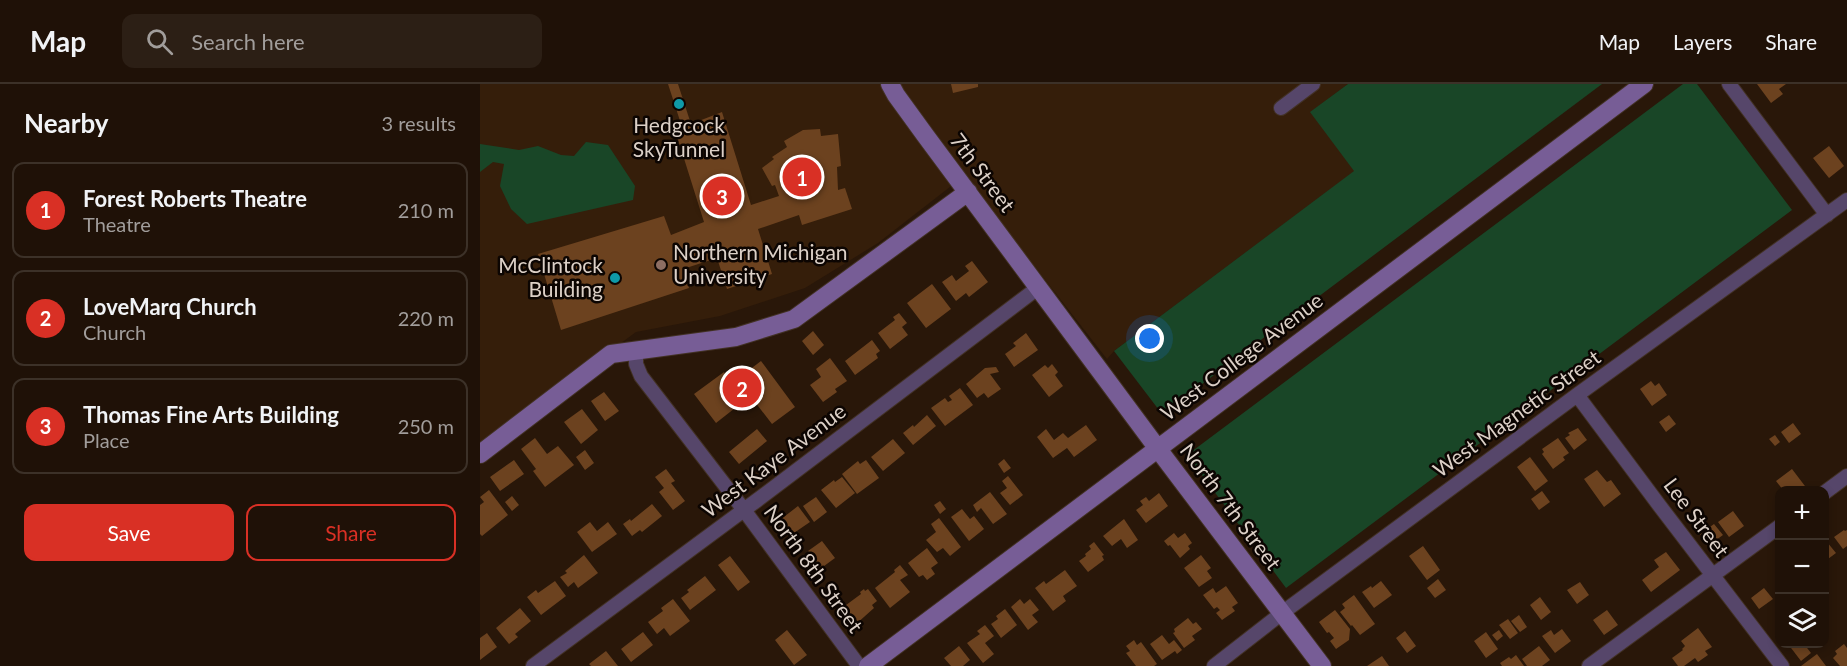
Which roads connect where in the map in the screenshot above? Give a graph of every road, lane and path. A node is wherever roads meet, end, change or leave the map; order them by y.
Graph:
1 (890, 84) edge
2 (1313, 84) edge
3 (1644, 84) edge
4 (1729, 84) edge
5 (1281, 108) dead end
6 (968, 192) junction
7 (1847, 200) edge
8 (1827, 215) junction
9 (1039, 287) junction
10 (636, 350) junction
11 (1578, 395) junction
12 (1158, 449) junction
13 (480, 454) edge
14 (1847, 476) edge
15 (1829, 489) edge
16 (744, 510) junction
17 (1775, 529) edge
18 (1713, 575) junction
19 (1282, 614) junction
20 (534, 666) edge
21 (859, 666) edge
22 (868, 666) edge
23 (1214, 666) edge
24 (1322, 666) edge
25 (1589, 666) edge
26 (1782, 666) edge

1 - 6 street, 7th Street
2 - 5 street
3 - 12 street, West College Avenue
4 - 8 street
6 - 9 street, 7th Street
6 - 10 street
7 - 8 street, West Magnetic Street
8 - 11 street, West Magnetic Street
9 - 12 street, North 7th Street
9 - 16 street, West Kaye Avenue
10 - 13 street
10 - 16 street, North 8th Street
11 - 18 street, Lee Street
11 - 19 street, West Magnetic Street
12 - 19 street, North 7th Street
12 - 22 street, West College Avenue
14 - 15 street
16 - 20 street, West Kaye Avenue
16 - 21 street, North 8th Street
17 - 18 street
18 - 25 street
18 - 26 street, Lee Street
19 - 23 street, West Magnetic Street
19 - 24 street, North 7th Street

